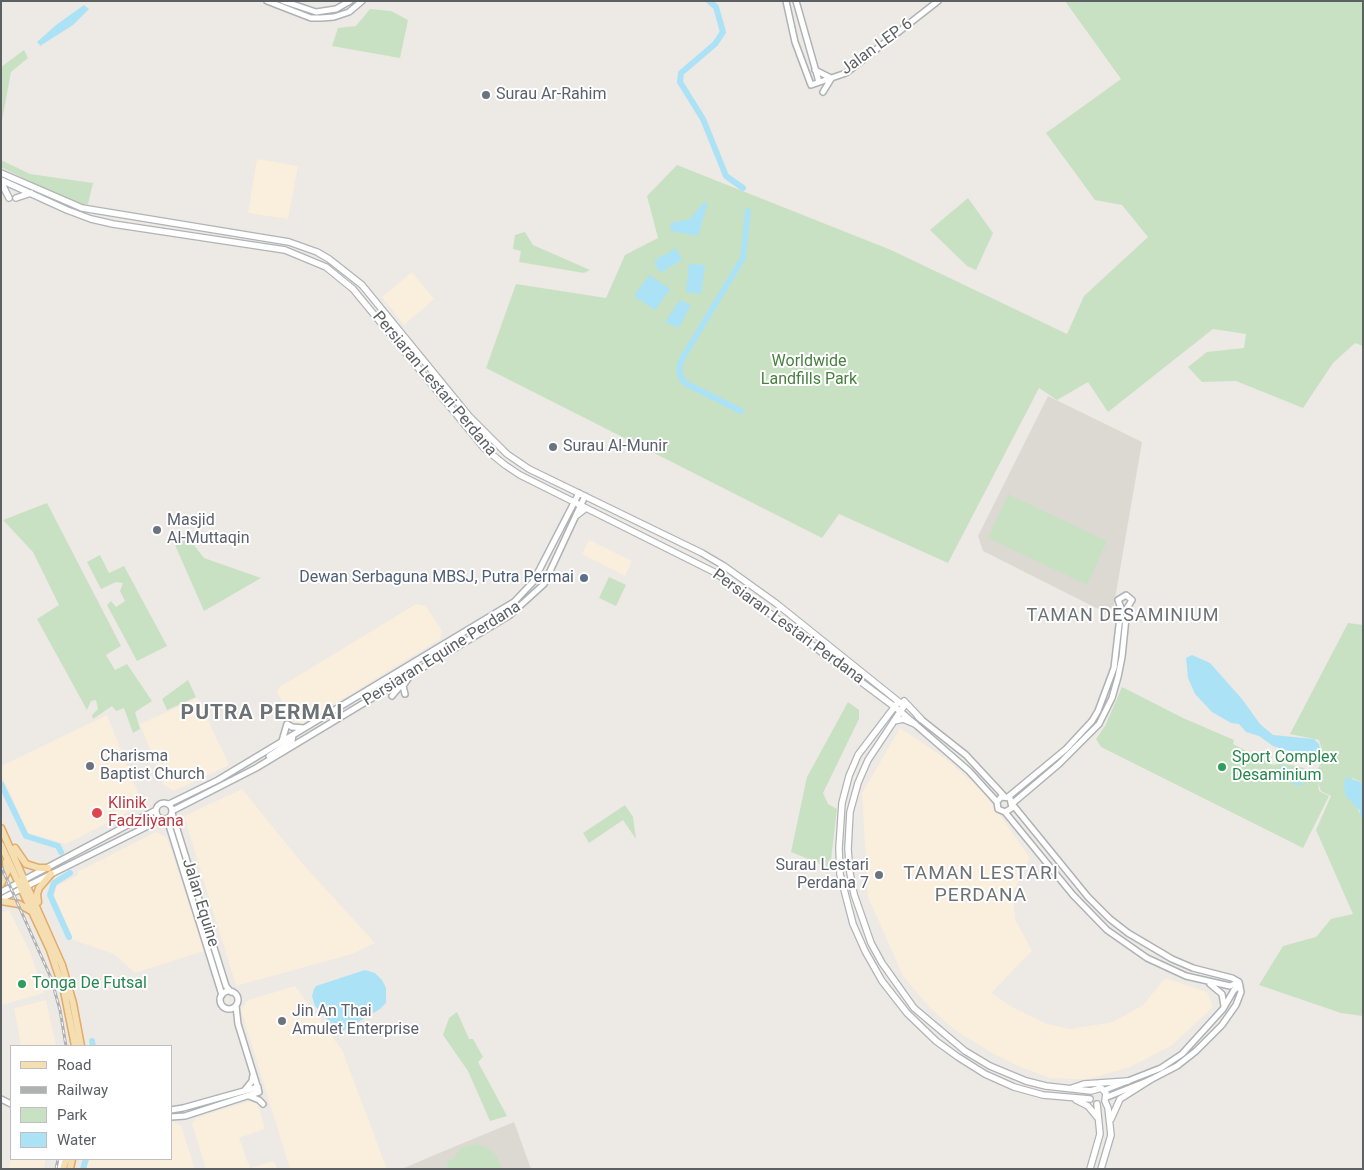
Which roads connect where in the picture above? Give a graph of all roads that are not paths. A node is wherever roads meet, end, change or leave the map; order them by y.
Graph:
1 (267, 1) edge
2 (283, 1) edge
3 (350, 1) edge
4 (362, 1) edge
5 (786, 1) edge
6 (796, 1) edge
7 (938, 1) edge
8 (815, 70) junction
9 (832, 78) junction
10 (819, 82) junction
11 (823, 92) dead end
12 (1, 172) edge
13 (1, 181) edge
14 (31, 193) junction
15 (8, 198) dead end
16 (16, 198) dead end
17 (469, 416) junction
18 (462, 421) junction
19 (579, 493) junction
20 (585, 496) junction
21 (574, 502) junction
22 (584, 507) junction
23 (577, 515) joint
24 (421, 668) junction
25 (404, 682) junction
26 (879, 685) junction
27 (405, 694) dead end
28 (878, 694) junction
29 (392, 696) dead end
30 (896, 704) junction
31 (902, 708) junction
32 (921, 719) junction
33 (330, 722) junction
34 (881, 722) junction
35 (891, 722) junction
36 (915, 724) junction
37 (307, 727) junction
38 (293, 735) junction
39 (280, 743) junction
40 (259, 766) junction
41 (1006, 796) junction
42 (997, 802) junction
43 (169, 804) junction
44 (1013, 804) junction
45 (156, 810) junction
46 (172, 812) junction
47 (1005, 812) junction
48 (164, 819) junction
49 (1, 827) edge
50 (3, 848) edge
51 (50, 871) junction
52 (1, 884) edge
53 (24, 885) junction
54 (1, 892) edge
55 (1, 900) edge
56 (34, 914) junction
57 (45, 924) junction
58 (1207, 982) junction
59 (1240, 984) junction
60 (231, 992) junction
61 (222, 995) junction
62 (236, 1006) junction
63 (230, 1009) junction
64 (1224, 1009) junction
65 (238, 1024) junction
66 (72, 1027) junction
67 (71, 1045) edge
68 (75, 1045) edge
69 (81, 1045) edge
70 (254, 1073) junction
71 (1150, 1080) junction
72 (1128, 1081) junction
73 (1070, 1088) junction
74 (1104, 1090) junction
75 (1091, 1091) junction
76 (245, 1094) junction
77 (1072, 1098) junction
78 (1090, 1099) junction
79 (1106, 1099) junction
80 (263, 1104) dead end
81 (1097, 1104) junction
82 (172, 1110) edge
83 (172, 1117) edge
84 (1110, 1121) junction
85 (1100, 1122) junction
86 (1090, 1169) edge
87 (1101, 1169) edge

1 - 4 street
2 - 3 street
5 - 10 street, Jalan LEP 6
6 - 8 street
7 - 9 street, Jalan LEP 6
8 - 9 street
8 - 10 street
9 - 10 street, Jalan LEP 6
9 - 11 street
12 - 17 main road, Persiaran Lestari Perdana
13 - 14 main road, Persiaran Lestari Perdana
13 - 15 main road
14 - 16 main road
14 - 18 main road, Persiaran Lestari Perdana
17 - 18 main road
17 - 19 main road, Persiaran Lestari Perdana
18 - 21 main road, Persiaran Lestari Perdana
19 - 20 main road, Persiaran Lestari Perdana
19 - 21 street, Persiaran Equine Perdana
20 - 22 street
20 - 26 main road, Persiaran Lestari Perdana
21 - 22 main road, Persiaran Lestari Perdana
21 - 37 street, Persiaran Equine Perdana
22 - 23 main road
22 - 28 main road, Persiaran Lestari Perdana
23 - 24 street, Persiaran Equine Perdana
24 - 25 street
24 - 33 street, Persiaran Equine Perdana
25 - 27 street
25 - 29 street
26 - 30 main road, Persiaran Lestari Perdana
26 - 32 main road
28 - 30 main road, Persiaran Lestari Perdana
28 - 34 main road
30 - 31 main road, Persiaran Lestari Perdana
30 - 34 main road
31 - 32 street, Persiaran Lestari Perdana
31 - 35 main road
31 - 36 street, Persiaran Lestari Perdana
32 - 41 street, Persiaran Lestari Perdana
33 - 38 street
33 - 40 street, Persiaran Equine Perdana
34 - 77 main road
35 - 36 main road
35 - 73 main road
36 - 42 street, Persiaran Lestari Perdana
37 - 38 street, Persiaran Equine Perdana
37 - 39 street
38 - 39 street, Persiaran Equine Perdana
38 - 40 street
39 - 43 street, Persiaran Equine Perdana
40 - 46 street, Persiaran Equine Perdana
41 - 42 street
41 - 44 street
41 - 44 street
42 - 47 street
43 - 45 street, Persiaran Equine Perdana
43 - 46 street, Jalan Equine
44 - 47 street
44 - 59 street
45 - 48 street, Jalan Equine
45 - 51 street
46 - 48 street
46 - 60 street, Jalan Equine
47 - 58 street
48 - 51 street
48 - 61 street, Jalan Equine
49 - 51 main road
49 - 53 main road
50 - 52 main road
50 - 53 main road
51 - 53 street
51 - 57 main road
53 - 54 street
53 - 55 street
53 - 56 main road
53 - 57 main road
55 - 56 main road
56 - 66 main road
57 - 69 main road
58 - 59 street
58 - 64 street
59 - 64 street
59 - 71 street
60 - 61 street
60 - 62 street
61 - 63 street
62 - 63 street
62 - 65 street
63 - 65 street
64 - 72 street
65 - 70 street
66 - 67 street
66 - 68 main road
70 - 76 street
70 - 76 street
71 - 79 street
71 - 84 main road
72 - 73 main road
72 - 74 street
73 - 75 main road
74 - 75 main road
74 - 79 main road
75 - 78 main road
76 - 80 street
76 - 82 street
76 - 83 street
77 - 78 main road
77 - 85 main road
78 - 81 main road
79 - 81 main road
79 - 84 main road
81 - 85 main road
84 - 87 main road
85 - 86 main road

